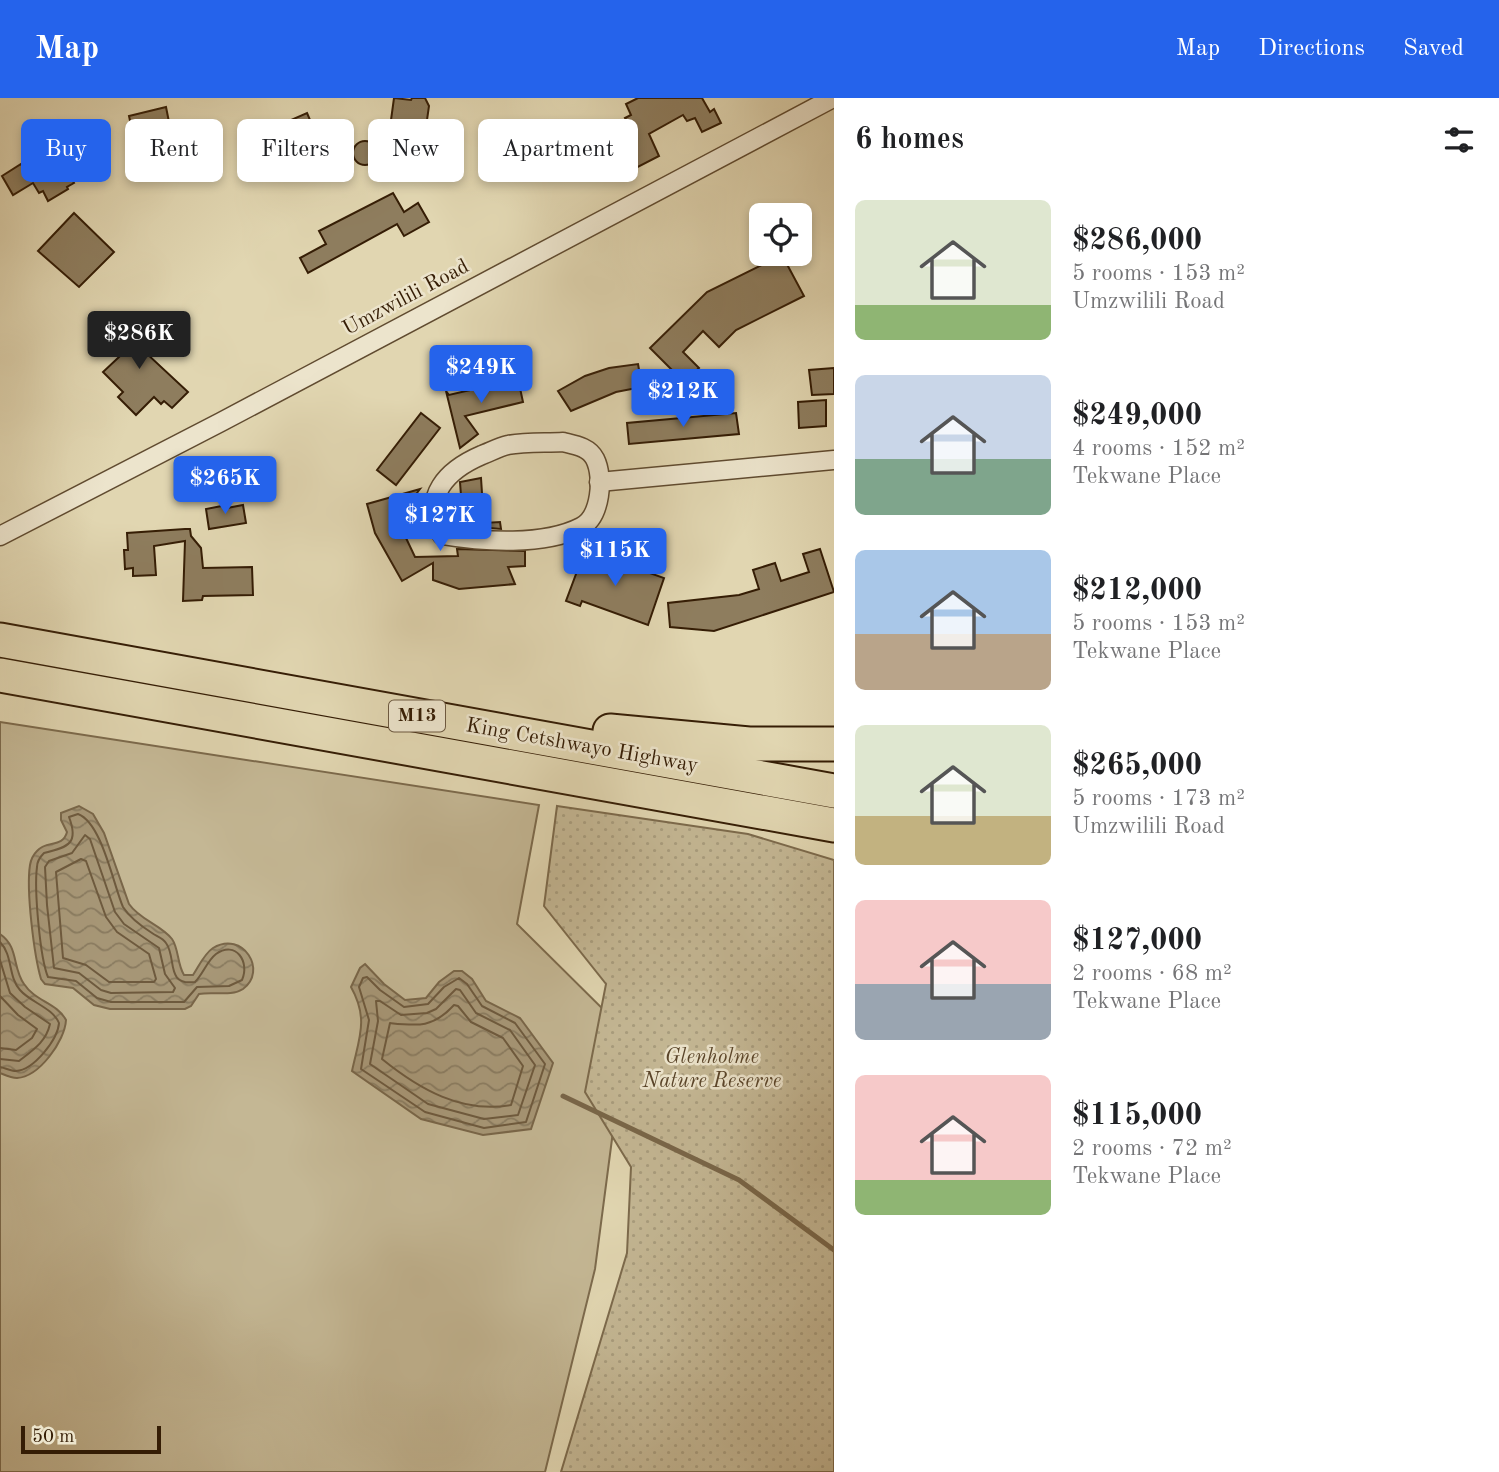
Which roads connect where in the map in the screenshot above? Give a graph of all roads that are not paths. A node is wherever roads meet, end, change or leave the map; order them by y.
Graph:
1 (833, 98) edge
2 (834, 460) edge
3 (599, 482) junction
4 (0, 536) edge
5 (0, 640) edge
6 (0, 675) edge
7 (388, 711) junction
8 (834, 744) edge
9 (834, 791) edge
10 (734, 808) junction
11 (834, 825) edge
12 (834, 840) edge

1 - 4 street, Umzwilili Road
2 - 3 street
3 - 3 street
5 - 7 highway, King Cetshwayo Highway / M13
6 - 10 highway, King Cetshwayo Highway / M13
7 - 8 highway
7 - 9 highway, King Cetshwayo Highway / M13
10 - 11 highway, King Cetshwayo Highway / M13
10 - 12 highway

